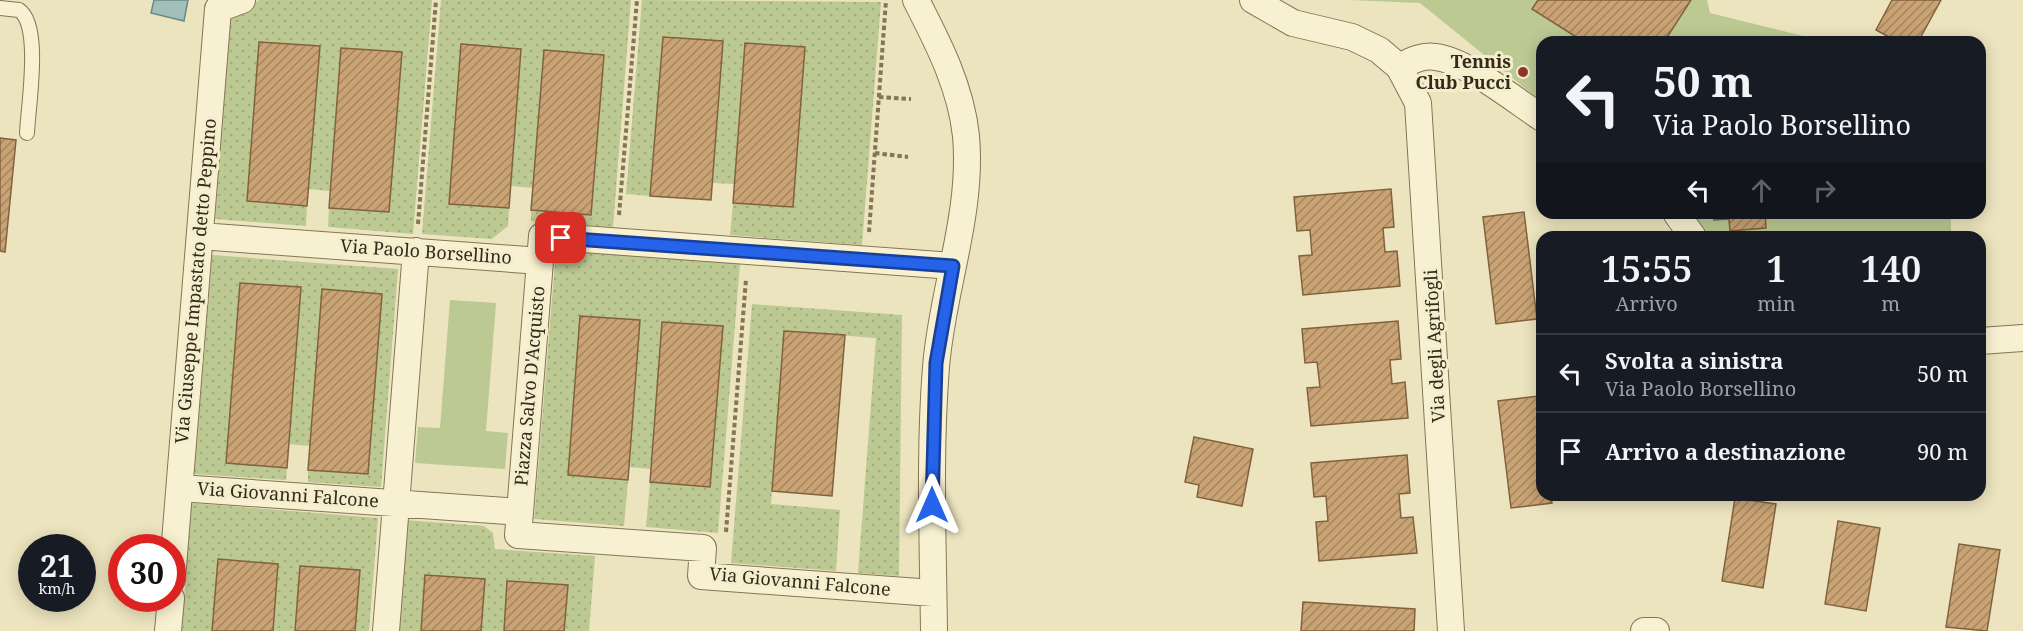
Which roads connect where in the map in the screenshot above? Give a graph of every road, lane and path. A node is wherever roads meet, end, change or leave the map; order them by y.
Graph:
1 (242, 0) edge
2 (436, 0) edge
3 (637, 0) edge
4 (886, 0) edge
5 (916, 0) edge
6 (1253, 0) edge
7 (0, 8) edge
8 (1400, 66) junction
9 (879, 97) junction
10 (910, 99) dead end
11 (1536, 114) edge
12 (27, 133) dead end
13 (875, 153) junction
14 (908, 157) dead end
15 (200, 236) junction
16 (617, 242) junction
17 (416, 251) junction
18 (748, 251) junction
19 (867, 260) junction
20 (540, 261) junction
21 (953, 266) junction
22 (2023, 338) edge
23 (1986, 341) edge
24 (180, 488) junction
25 (396, 502) junction
26 (520, 512) junction
27 (176, 534) edge
28 (722, 578) junction
29 (933, 593) junction
30 (170, 612) edge
31 (168, 631) edge
32 (386, 631) edge
33 (934, 631) edge
34 (1451, 631) edge
35 (1644, 631) edge
36 (1656, 631) edge

1 - 15 street, Via Giuseppe Impastato detto Peppino
2 - 17 path
3 - 16 path
4 - 9 path
5 - 21 street
6 - 8 street
7 - 12 lane
8 - 11 street
8 - 34 street, Via degli Agrifogli
9 - 10 path
9 - 13 path
13 - 14 path
13 - 19 path
15 - 17 street, Via Paolo Borsellino
15 - 24 street, Via Giuseppe Impastato detto Peppino
16 - 18 street
16 - 20 street
17 - 20 street, Via Paolo Borsellino
17 - 25 street
18 - 19 street
18 - 28 path
19 - 21 street
20 - 26 street, Piazza Salvo D'Acquisto
21 - 29 street
22 - 23 street
24 - 25 street, Via Giovanni Falcone
24 - 27 street, Via Giuseppe Impastato detto Peppino
25 - 26 street, Via Giovanni Falcone
25 - 32 street, Via Giovanni Falcone
26 - 28 street, Via Giovanni Falcone
28 - 29 street, Via Giovanni Falcone
29 - 33 street
30 - 31 street
35 - 36 street

